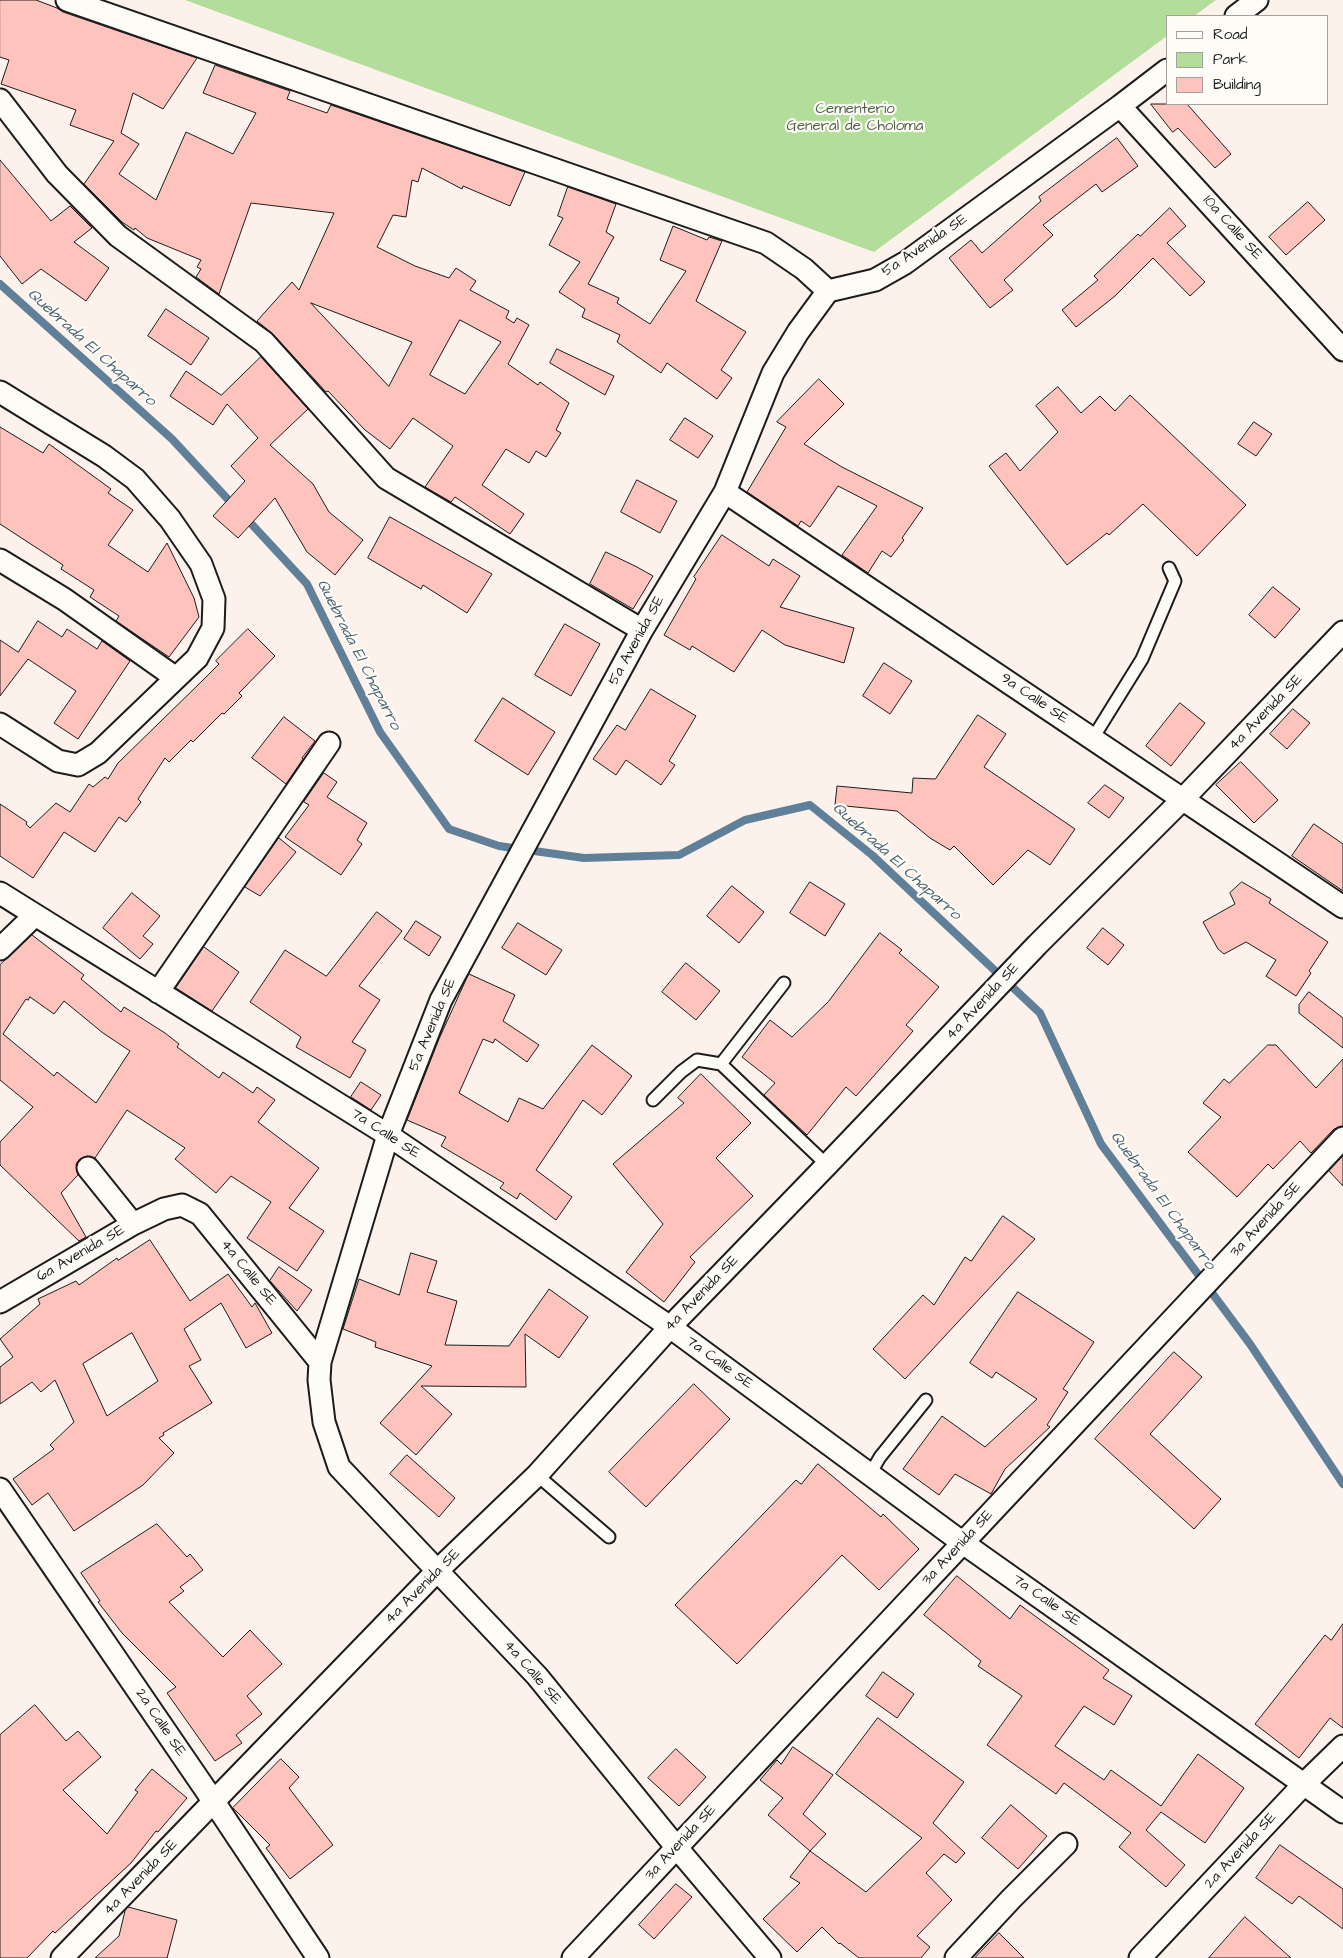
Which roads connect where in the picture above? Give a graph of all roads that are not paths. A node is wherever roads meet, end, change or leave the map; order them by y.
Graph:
1 (67, 0) edge
2 (1257, 0) edge
3 (1237, 15) edge
4 (1166, 71) edge
5 (0, 100) edge
6 (1120, 106) junction
7 (828, 291) junction
8 (1343, 350) edge
9 (0, 392) edge
10 (725, 492) junction
11 (0, 560) edge
12 (1169, 568) dead end
13 (642, 630) junction
14 (1343, 632) edge
15 (176, 678) junction
16 (0, 724) edge
17 (1093, 738) junction
18 (329, 744) dead end
19 (1183, 798) junction
20 (0, 893) edge
21 (1343, 907) edge
22 (36, 915) junction
23 (0, 950) edge
24 (784, 983) dead end
25 (158, 992) junction
26 (722, 1064) junction
27 (653, 1100) dead end
28 (388, 1135) junction
29 (1343, 1138) edge
30 (827, 1165) junction
31 (88, 1168) dead end
32 (164, 1209) joint
33 (133, 1224) junction
34 (0, 1302) edge
35 (670, 1327) junction
36 (320, 1371) junction
37 (926, 1400) dead end
38 (870, 1474) junction
39 (537, 1475) junction
40 (0, 1489) edge
41 (609, 1537) dead end
42 (963, 1543) junction
43 (438, 1570) junction
44 (1343, 1746) edge
45 (1305, 1783) junction
46 (214, 1802) junction
47 (1343, 1812) edge
48 (1066, 1844) dead end
49 (677, 1848) junction
50 (62, 1958) edge
51 (318, 1958) edge
52 (573, 1958) edge
53 (770, 1958) edge
54 (956, 1958) edge
55 (1140, 1958) edge

1 - 7 street
2 - 3 street
4 - 6 street, 5a Avenida SE
5 - 13 street
6 - 7 street, 5a Avenida SE
6 - 8 street, 10a Calle SE
7 - 10 street, 5a Avenida SE
9 - 15 street
10 - 13 street, 5a Avenida SE
10 - 17 street, 9a Calle SE
11 - 15 street
12 - 17 lane
13 - 28 street, 5a Avenida SE
14 - 19 street, 4a Avenida SE
15 - 16 street
17 - 19 street, 9a Calle SE
18 - 25 street
19 - 21 street, 9a Calle SE
19 - 30 street, 4a Avenida SE
20 - 22 street, 7a Calle SE
22 - 23 street
22 - 25 street, 7a Calle SE
24 - 26 lane
25 - 28 street, 7a Calle SE
26 - 27 lane
26 - 30 lane
28 - 35 street, 7a Calle SE
28 - 36 street, 5a Avenida SE
29 - 42 street, 3a Avenida SE
30 - 35 street, 4a Avenida SE
31 - 33 street
32 - 33 street, 6a Avenida SE
32 - 36 street, 4a Calle SE
33 - 34 street, 6a Avenida SE
35 - 38 street, 7a Calle SE
35 - 39 street, 4a Avenida SE
36 - 43 street, 4a Calle SE
37 - 38 lane
38 - 42 street, 7a Calle SE
39 - 41 lane
39 - 43 street, 4a Avenida SE
40 - 46 street, 2a Calle SE
42 - 45 street, 7a Calle SE
42 - 49 street, 3a Avenida SE
43 - 46 street, 4a Avenida SE
43 - 49 street, 4a Calle SE
44 - 45 street, 2a Avenida SE
45 - 47 street, 7a Calle SE
45 - 55 street, 2a Avenida SE
46 - 50 street, 4a Avenida SE
46 - 51 street, 2a Calle SE
48 - 54 street
49 - 52 street, 3a Avenida SE
49 - 53 street, 4a Calle SE

